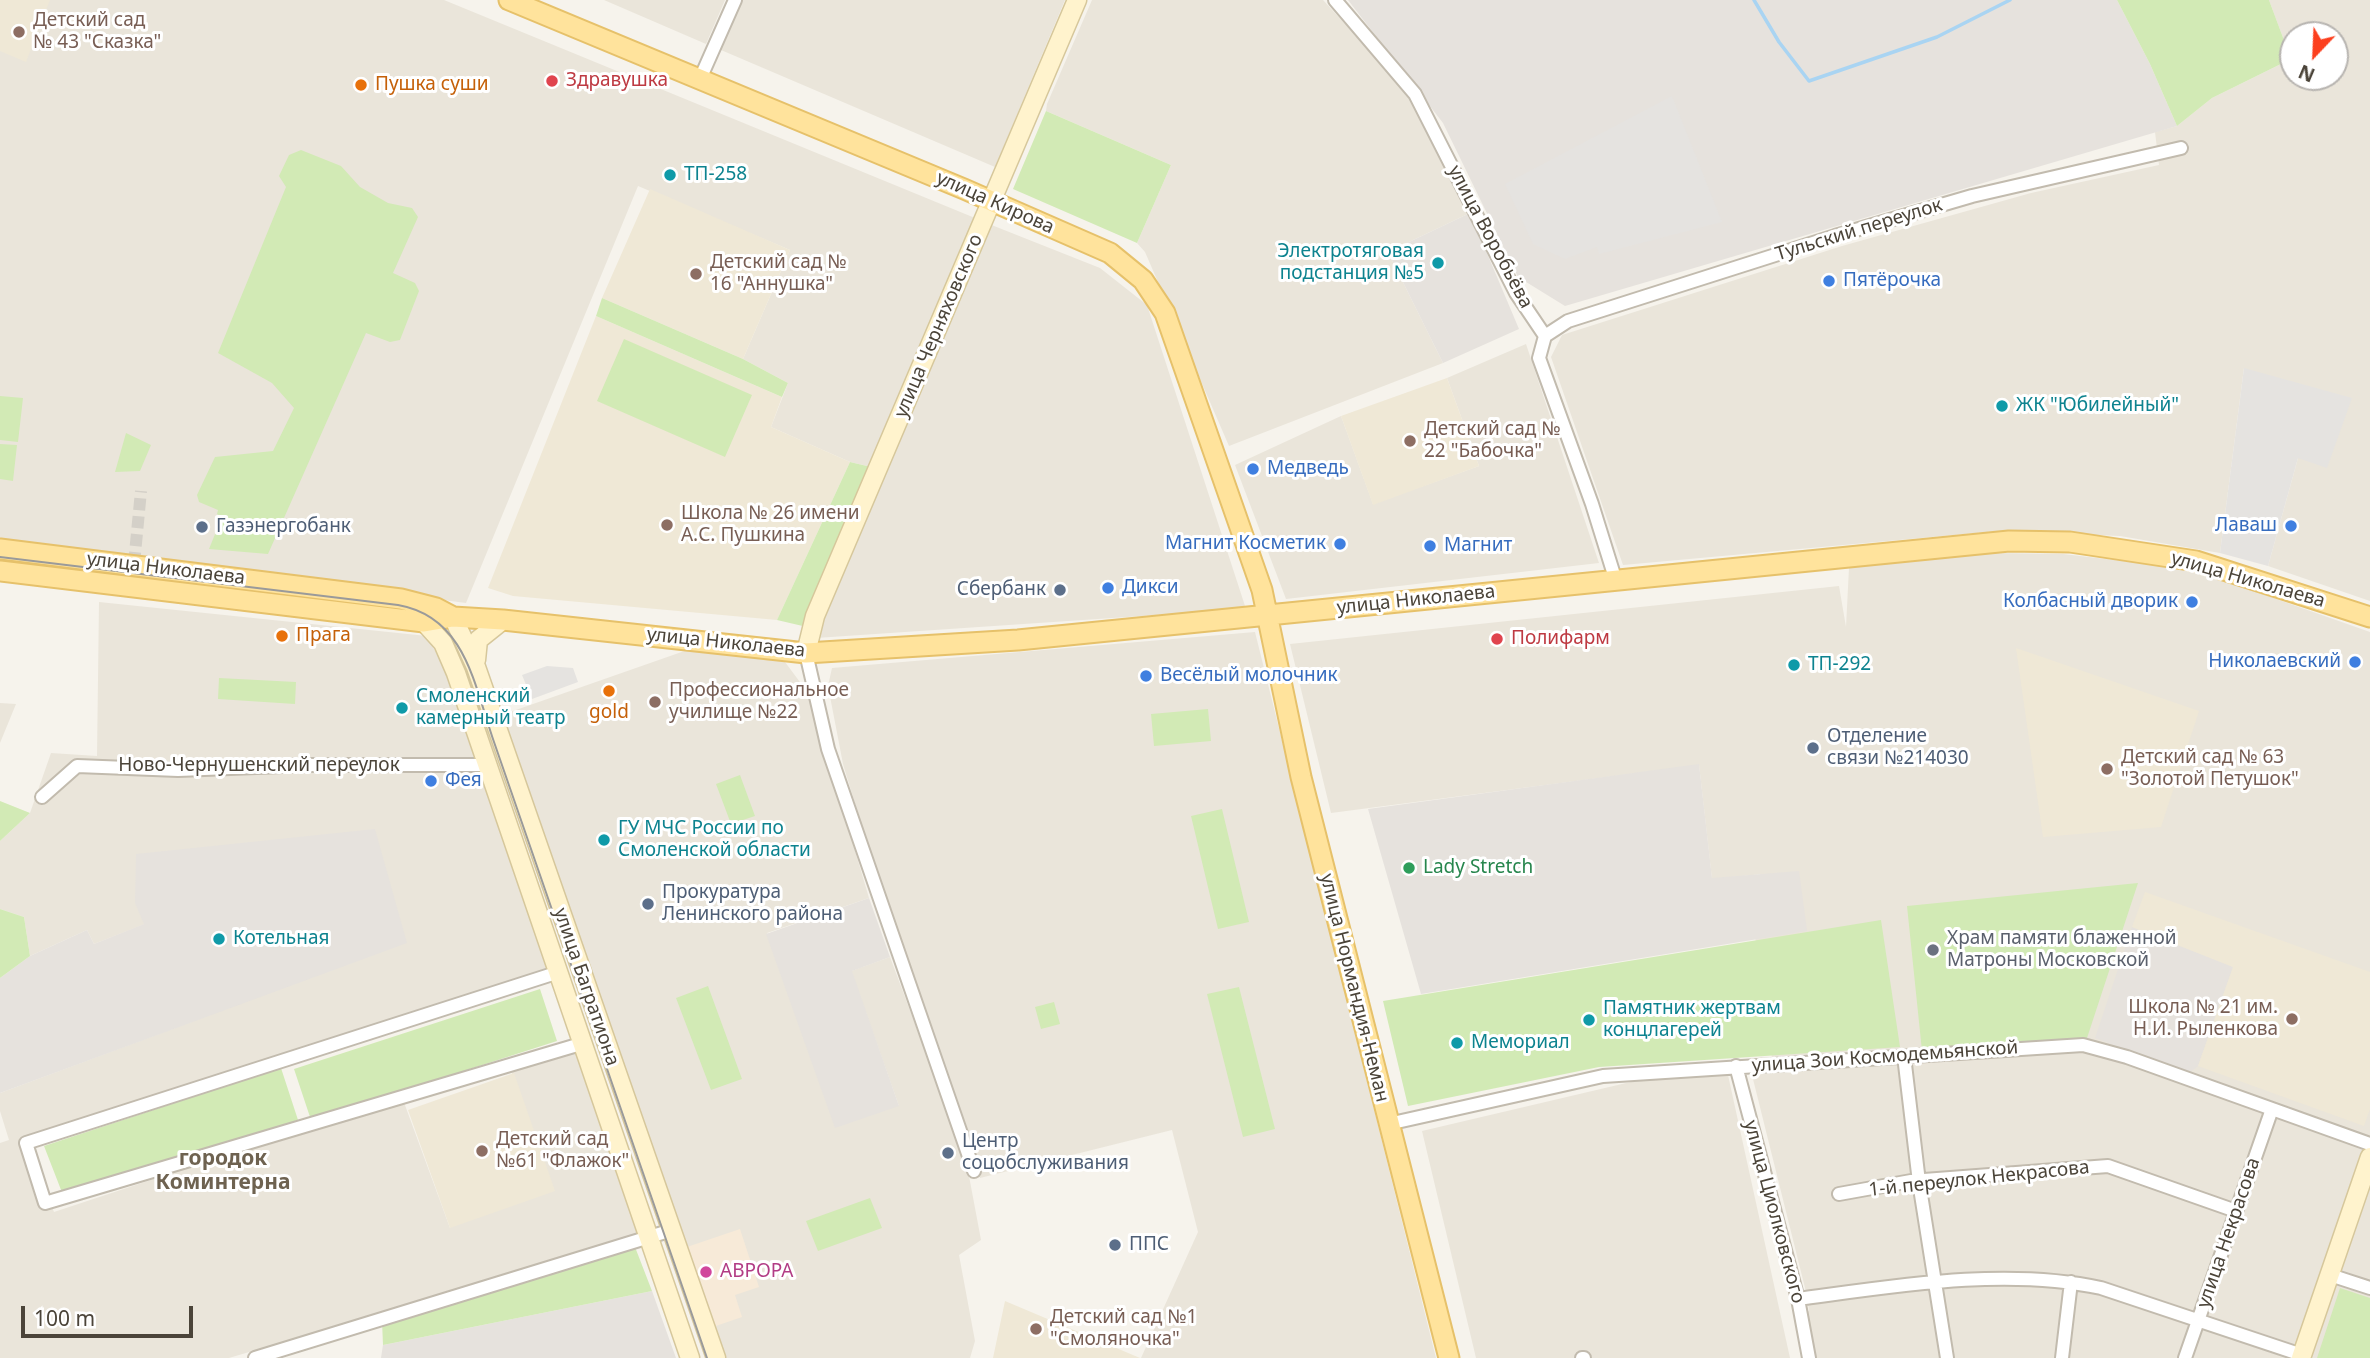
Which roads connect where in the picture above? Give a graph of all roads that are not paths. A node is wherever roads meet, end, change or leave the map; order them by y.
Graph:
1 (509, 0) edge
2 (734, 0) edge
3 (1077, 0) edge
4 (1335, 0) edge
5 (700, 79) junction
6 (2181, 148) dead end
7 (992, 200) junction
8 (1545, 336) junction
9 (0, 549) edge
10 (134, 564) junction
11 (0, 571) edge
12 (1615, 578) junction
13 (110, 584) junction
14 (1268, 615) junction
15 (2370, 617) edge
16 (503, 620) junction
17 (424, 622) junction
18 (457, 623) junction
19 (443, 643) junction
20 (806, 653) junction
21 (476, 667) junction
22 (488, 765) junction
23 (42, 797) dead end
24 (559, 972) junction
25 (584, 1043) junction
26 (1904, 1056) junction
27 (1736, 1066) junction
28 (2272, 1109) junction
29 (1388, 1125) junction
30 (2370, 1144) edge
31 (2370, 1157) edge
32 (974, 1171) dead end
33 (1919, 1182) junction
34 (1839, 1194) dead end
35 (2236, 1211) junction
36 (672, 1230) junction
37 (649, 1238) junction
38 (2330, 1275) junction
39 (1935, 1280) junction
40 (2071, 1282) junction
41 (2370, 1288) edge
42 (1798, 1299) junction
43 (2198, 1322) junction
44 (2302, 1357) edge
45 (255, 1358) edge
46 (690, 1358) edge
47 (716, 1358) edge
48 (1449, 1358) edge
49 (1809, 1358) edge
50 (1947, 1358) edge
51 (2063, 1358) edge
52 (2185, 1358) edge

1 - 5 main road, улица Кирова
2 - 5 street
3 - 7 main road, улица Черняховского
4 - 8 street, улица Воробьёва
5 - 7 main road, улица Кирова
6 - 8 street, Тульский переулок
7 - 14 main road, улица Кирова
7 - 20 main road, улица Черняховского
8 - 12 street
9 - 10 main road, улица Николаева
10 - 13 street
10 - 18 main road, улица Николаева
11 - 13 main road, улица Николаева
12 - 14 main road, улица Николаева
12 - 15 main road, улица Николаева
13 - 17 main road, улица Николаева
14 - 20 main road, улица Николаева
14 - 29 main road, улица Нормандия-Неман
16 - 18 main road, улица Николаева
16 - 20 main road, улица Николаева
16 - 21 main road
17 - 18 main road, улица Николаева
17 - 19 main road, улица Багратиона
18 - 19 main road
18 - 21 main road, улица Багратиона
19 - 22 main road, улица Багратиона
20 - 32 street
21 - 36 main road, улица Багратиона
22 - 23 street, Ново-Чернушенский переулок
22 - 24 main road, улица Багратиона
24 - 25 main road, улица Багратиона
24 - 25 street
25 - 37 main road, улица Багратиона
26 - 27 street, улица Зои Космодемьянской
26 - 28 street, улица Зои Космодемьянской
26 - 33 street
27 - 29 street, улица Зои Космодемьянской
27 - 42 street, улица Циолковского
28 - 30 street, улица Зои Космодемьянской
28 - 35 street, улица Некрасова
29 - 48 main road, улица Нормандия-Неман
31 - 38 main road
33 - 34 street, 1-й переулок Некрасова
33 - 35 street, 1-й переулок Некрасова
33 - 39 street
35 - 43 street, улица Некрасова
36 - 37 street
36 - 47 main road, улица Багратиона
37 - 45 street
37 - 46 main road, улица Багратиона
38 - 41 street
38 - 44 main road
39 - 40 street
39 - 42 street
39 - 50 street
40 - 43 street
40 - 51 street
42 - 49 street, улица Циолковского
43 - 44 street
43 - 52 street, улица Некрасова

